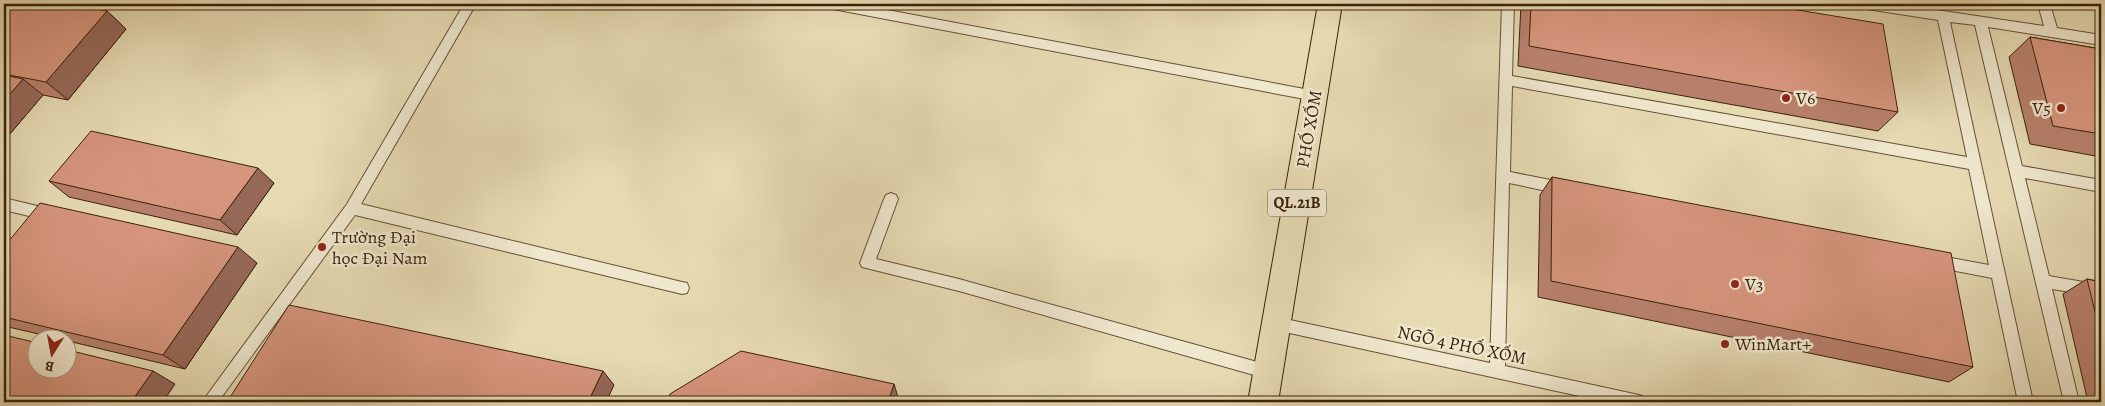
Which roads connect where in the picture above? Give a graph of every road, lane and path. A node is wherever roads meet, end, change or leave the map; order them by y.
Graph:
1 (470, 4) edge
2 (833, 4) edge
3 (1330, 4) edge
4 (1508, 4) edge
5 (1870, 4) edge
6 (2044, 4) edge
7 (1942, 16) junction
8 (1980, 22) junction
9 (2052, 32) junction
10 (2101, 40) edge
11 (1506, 80) junction
12 (1315, 96) junction
13 (1975, 164) junction
14 (2017, 171) junction
15 (1502, 176) junction
16 (2101, 186) edge
17 (1580, 191) edge
18 (891, 199) dead end
19 (4, 204) edge
20 (352, 208) junction
21 (38, 230) edge
22 (1920, 258) edge
23 (1998, 273) junction
24 (2043, 281) junction
25 (682, 288) dead end
26 (2101, 292) edge
27 (1276, 324) junction
28 (1268, 372) junction
29 (1497, 372) junction
30 (210, 402) edge
31 (1263, 402) edge
32 (1639, 402) edge
33 (2026, 402) edge
34 (2072, 402) edge

1 - 20 lane
2 - 12 lane
3 - 12 highway, PHỐ XỐM / QL.21B
4 - 11 lane
5 - 7 lane
6 - 9 lane
7 - 8 lane
7 - 13 lane
8 - 9 lane
8 - 14 lane
9 - 10 lane
11 - 13 lane
11 - 15 lane
12 - 27 highway, PHỐ XỐM / QL.21B
13 - 23 lane
14 - 16 lane
14 - 24 lane
15 - 17 lane
15 - 29 lane
18 - 28 lane
19 - 21 lane
20 - 25 lane
20 - 30 lane
22 - 23 lane
23 - 33 lane
24 - 26 lane
24 - 34 lane
27 - 28 highway, PHỐ XỐM / QL.21B
27 - 29 lane, NGÕ 4 PHỐ XỐM
28 - 31 highway, PHỐ XỐM / QL.21B
29 - 32 lane, NGÕ 4 PHỐ XỐM

